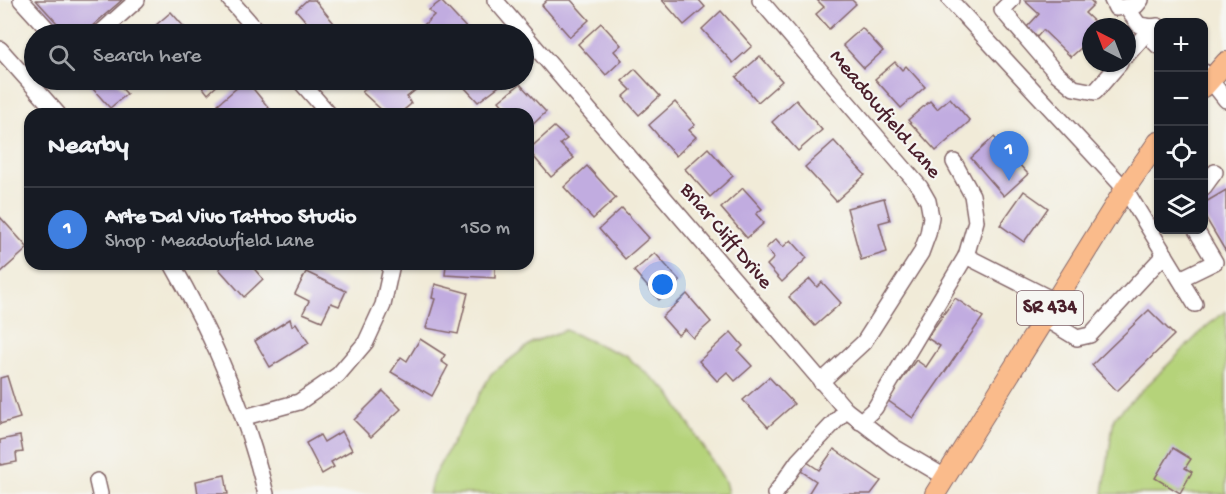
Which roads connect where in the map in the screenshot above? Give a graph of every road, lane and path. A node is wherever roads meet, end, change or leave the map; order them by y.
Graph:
1 (21, 0) edge
2 (137, 0) edge
3 (230, 0) edge
4 (495, 0) edge
5 (760, 0) edge
6 (951, 0) edge
7 (1141, 0) edge
8 (1119, 3) edge
9 (1007, 5) edge
10 (43, 24) edge
11 (110, 24) edge
12 (251, 24) edge
13 (515, 24) edge
14 (1154, 26) edge
15 (1154, 27) edge
16 (534, 46) edge
17 (1136, 46) edge
18 (0, 49) edge
19 (1226, 62) edge
20 (1112, 72) edge
21 (24, 76) edge
22 (1208, 77) edge
23 (1208, 81) edge
24 (37, 90) edge
25 (308, 90) edge
26 (1226, 100) edge
27 (53, 108) edge
28 (324, 108) edge
29 (1154, 148) edge
30 (954, 162) dead end
31 (1215, 172) dead end
32 (1208, 181) edge
33 (1125, 189) junction
34 (1198, 234) edge
35 (1165, 254) junction
36 (966, 256) junction
37 (175, 270) edge
38 (391, 270) edge
39 (1180, 279) junction
40 (1055, 301) junction
41 (1195, 304) dead end
42 (1044, 318) junction
43 (821, 382) junction
44 (846, 411) junction
45 (245, 417) junction
46 (860, 422) junction
47 (940, 486) edge
48 (266, 494) edge
49 (775, 494) edge

1 - 10 street
2 - 11 street
3 - 12 street
4 - 13 street, Briar Cliff Drive
5 - 43 street, Meadowfield Lane
6 - 33 street
7 - 8 street
8 - 14 street
9 - 20 street
15 - 17 street
16 - 43 street, Briar Cliff Drive
18 - 21 street
19 - 22 main road
23 - 26 street
24 - 27 street
25 - 28 street
29 - 33 main road, SR 434
30 - 36 street
31 - 32 street
33 - 35 street
33 - 40 main road, SR 434
34 - 39 street
35 - 39 street
35 - 42 street
36 - 40 street
36 - 46 street
37 - 45 street
38 - 45 street
39 - 41 street
40 - 42 main road, SR 434
42 - 47 main road, SR 434
43 - 44 street, Briar Cliff Drive
44 - 46 street, Briar Cliff Drive
44 - 49 street
45 - 48 street
46 - 47 street, Briar Cliff Drive

